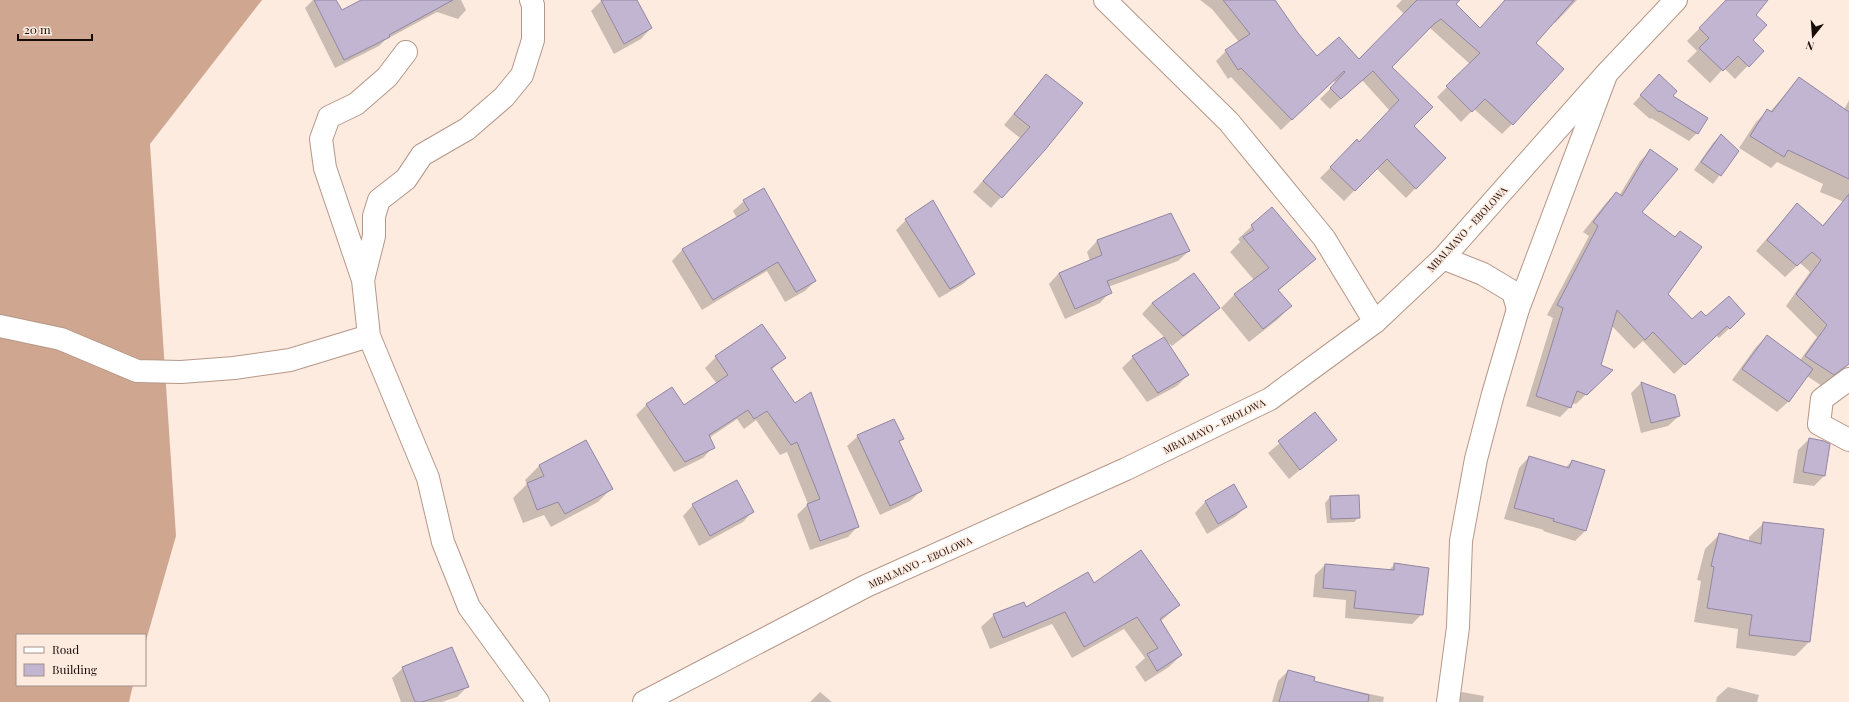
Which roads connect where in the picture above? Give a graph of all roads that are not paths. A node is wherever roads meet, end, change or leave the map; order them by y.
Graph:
1 (531, 0) edge
2 (1105, 0) edge
3 (1676, 0) edge
4 (406, 52) dead end
5 (1607, 73) junction
6 (1443, 258) junction
7 (363, 280) junction
8 (1518, 308) junction
9 (1375, 322) junction
10 (0, 326) edge
11 (369, 336) junction
12 (1849, 379) edge
13 (1849, 440) edge
14 (538, 702) edge
15 (644, 702) edge
16 (1448, 702) edge

1 - 7 main road
2 - 9 main road
3 - 5 main road, MBALMAYO - EBOLOWA
4 - 7 main road
5 - 6 main road, MBALMAYO - EBOLOWA
5 - 8 main road
6 - 8 main road
6 - 9 main road, MBALMAYO - EBOLOWA
7 - 11 main road
8 - 16 main road
9 - 15 main road, MBALMAYO - EBOLOWA
10 - 11 main road
11 - 14 main road
12 - 13 main road

